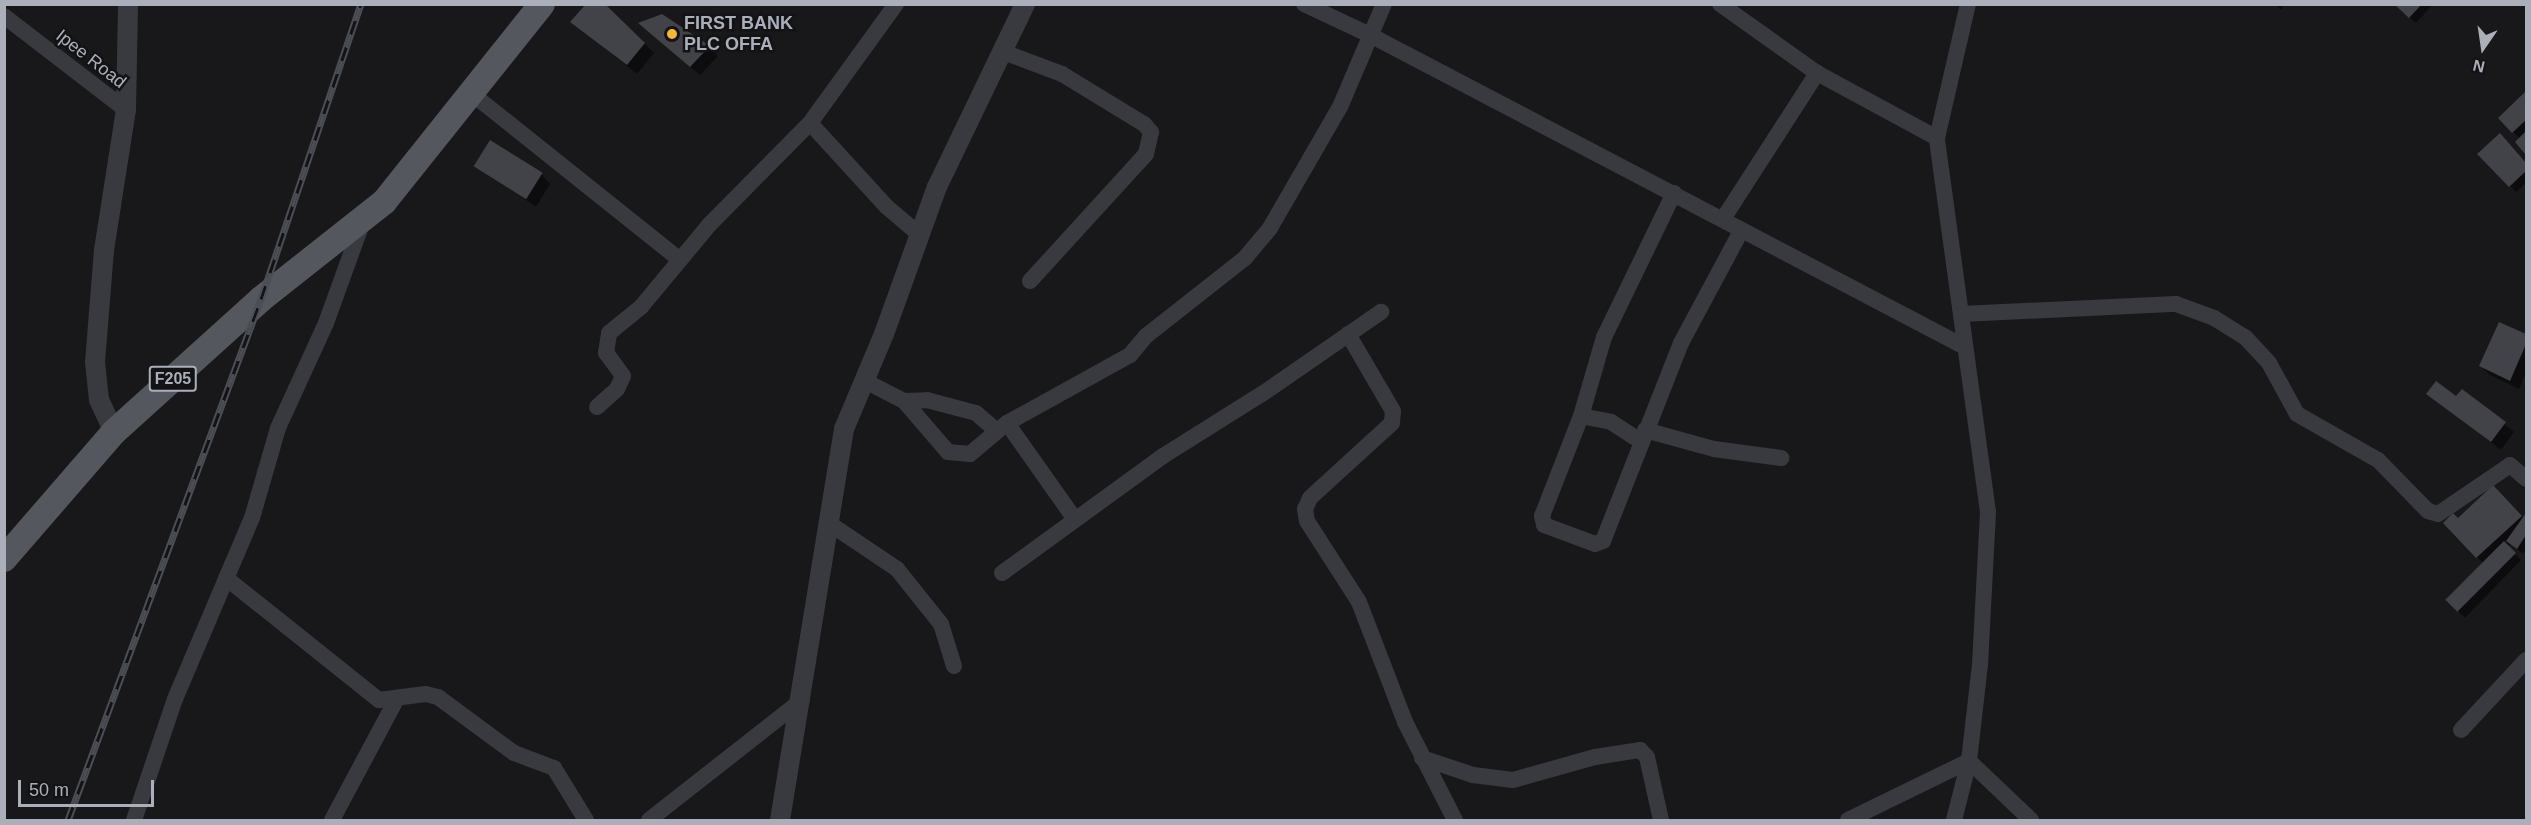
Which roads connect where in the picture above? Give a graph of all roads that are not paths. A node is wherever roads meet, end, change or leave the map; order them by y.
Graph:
1 (128, 4) edge
2 (542, 4) edge
3 (896, 4) edge
4 (1025, 4) edge
5 (1304, 4) edge
6 (1384, 4) edge
7 (1720, 4) edge
8 (1968, 4) edge
9 (4, 16) edge
10 (1370, 35) junction
11 (1004, 52) junction
12 (1816, 73) junction
13 (471, 93) junction
14 (126, 110) junction
15 (810, 123) junction
16 (1937, 138) junction
17 (1674, 193) junction
18 (1723, 219) junction
19 (363, 221) junction
20 (1741, 231) junction
21 (920, 235) junction
22 (679, 259) junction
23 (1030, 281) dead end
24 (1381, 312) dead end
25 (1961, 314) junction
26 (1348, 334) junction
27 (1965, 347) junction
28 (866, 381) junction
29 (904, 401) junction
30 (597, 407) dead end
31 (1581, 416) junction
32 (1002, 427) junction
33 (114, 432) junction
34 (1643, 435) junction
35 (1781, 458) dead end
36 (2526, 479) edge
37 (1074, 518) junction
38 (830, 524) junction
39 (4, 559) edge
40 (1002, 573) dead end
41 (226, 578) junction
42 (2526, 660) edge
43 (954, 666) dead end
44 (396, 700) junction
45 (802, 700) junction
46 (2461, 730) dead end
47 (1422, 758) junction
48 (1969, 761) junction
49 (134, 820) edge
50 (332, 820) edge
51 (586, 820) edge
52 (649, 820) edge
53 (780, 820) edge
54 (1455, 820) edge
55 (1661, 820) edge
56 (1848, 820) edge
57 (1954, 820) edge
58 (2031, 820) edge

1 - 14 street
2 - 13 main road, F205
3 - 15 street
4 - 11 street
5 - 10 street
6 - 10 street
7 - 12 street
8 - 16 street
9 - 14 street, Ipee Road
10 - 17 street
10 - 32 street
11 - 21 street
11 - 23 street
12 - 16 street
12 - 18 street
13 - 19 main road, F205
13 - 22 street
14 - 33 street
15 - 21 street
15 - 22 street
16 - 25 street
17 - 18 street
17 - 31 street
18 - 20 street
19 - 33 main road, F205
19 - 41 street
20 - 27 street
20 - 34 street
21 - 28 street
22 - 30 street
24 - 26 street
25 - 27 street
25 - 36 street
26 - 37 street
26 - 47 street
27 - 48 street
28 - 29 street
28 - 38 street
29 - 32 street
29 - 32 street
31 - 34 street
31 - 34 street
32 - 37 street
33 - 39 main road, F205
34 - 35 street
37 - 40 street
38 - 43 street
38 - 45 street
41 - 44 street
41 - 49 street
42 - 46 street
44 - 50 street
44 - 51 street
45 - 52 street
45 - 53 street
47 - 54 street
47 - 55 street
48 - 56 street
48 - 57 street
48 - 58 street

